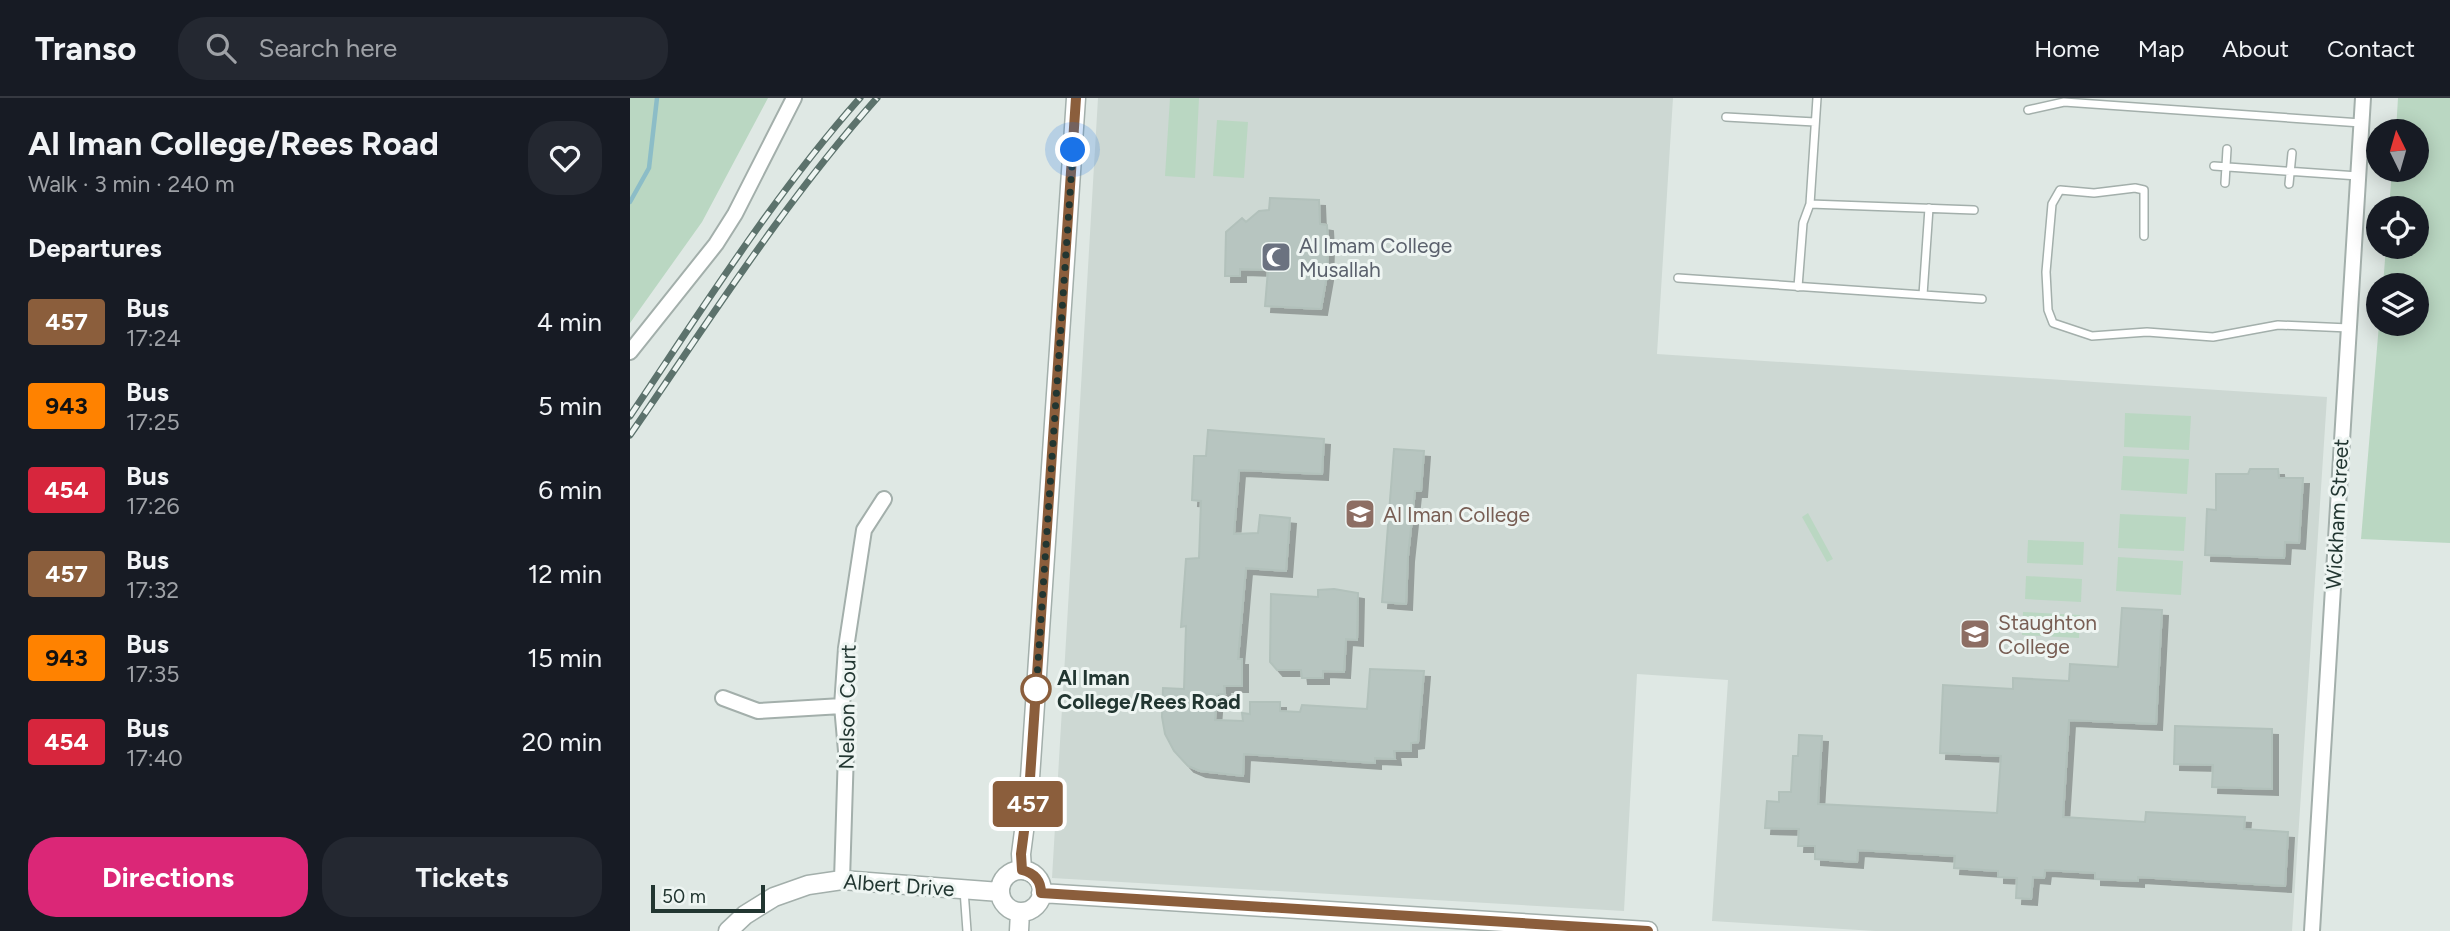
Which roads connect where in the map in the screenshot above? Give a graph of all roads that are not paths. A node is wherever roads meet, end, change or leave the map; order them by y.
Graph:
1 (794, 98) edge
2 (1076, 98) edge
3 (1817, 98) edge
4 (2363, 98) edge
5 (2028, 110) dead end
6 (1727, 117) dead end
7 (1815, 122) junction
8 (2361, 123) junction
9 (2227, 149) dead end
10 (2292, 153) dead end
11 (2214, 166) dead end
12 (2226, 166) junction
13 (2290, 171) junction
14 (2358, 176) junction
15 (2225, 183) dead end
16 (2289, 184) dead end
17 (1810, 204) junction
18 (1929, 208) junction
19 (1974, 210) dead end
20 (2144, 236) dead end
21 (1678, 278) dead end
22 (1798, 287) junction
23 (1923, 295) junction
24 (1982, 299) dead end
25 (2349, 328) junction
26 (630, 352) edge
27 (884, 499) dead end
28 (723, 698) dead end
29 (842, 706) junction
30 (1022, 870) junction
31 (842, 880) junction
32 (964, 889) junction
33 (1000, 892) junction
34 (1041, 893) junction
35 (1020, 912) junction
36 (728, 931) edge
37 (967, 931) edge
38 (1019, 931) edge
39 (1648, 931) edge
40 (2312, 931) edge

1 - 26 street
2 - 30 street
3 - 7 lane
4 - 8 street, Wickham Street
5 - 8 lane
6 - 7 lane
7 - 17 lane
8 - 14 street, Wickham Street
9 - 12 lane
10 - 13 lane
11 - 12 lane
12 - 13 lane
12 - 15 lane
13 - 14 lane
13 - 16 lane
14 - 25 street, Wickham Street
17 - 18 lane
17 - 22 lane
18 - 19 lane
18 - 23 lane
20 - 25 lane
21 - 22 lane
22 - 23 lane
23 - 24 lane
25 - 40 street, Wickham Street
27 - 29 street, Nelson Court
28 - 29 street
29 - 31 street, Nelson Court
30 - 33 street
30 - 34 street
31 - 32 street, Albert Drive
31 - 36 street, Albert Drive
32 - 33 street, Albert Drive
32 - 37 lane
33 - 35 street
34 - 35 street
34 - 39 street
35 - 38 street

